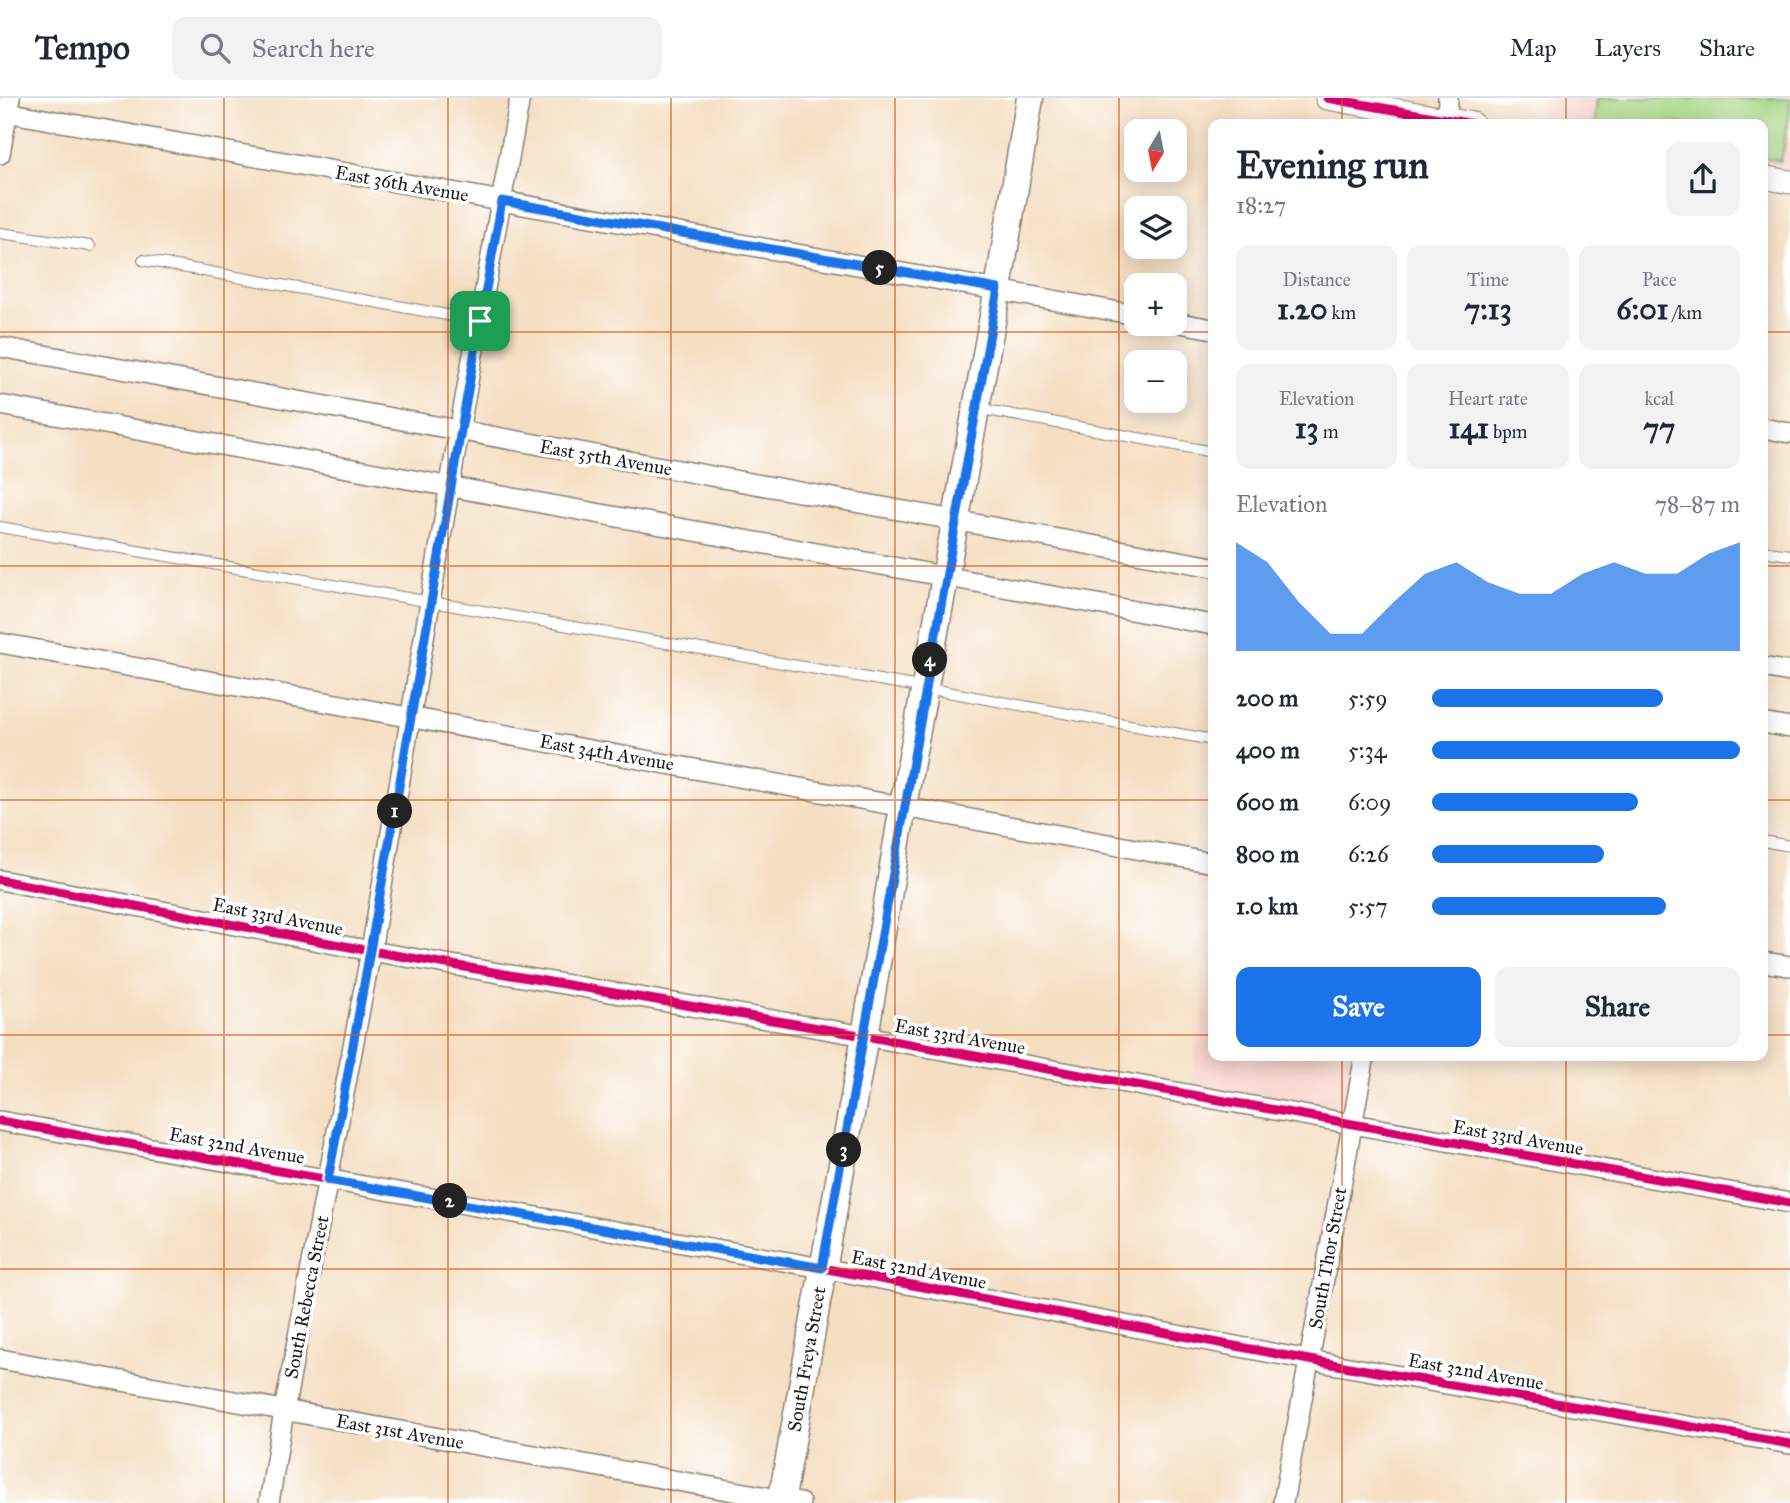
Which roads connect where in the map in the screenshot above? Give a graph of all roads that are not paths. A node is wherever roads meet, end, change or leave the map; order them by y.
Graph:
1 (520, 98) edge
2 (1030, 98) edge
3 (1327, 98) edge
4 (6, 107) edge
5 (1441, 108) edge
6 (1463, 119) edge
7 (0, 154) edge
8 (1768, 178) edge
9 (1790, 182) edge
10 (502, 201) junction
11 (0, 233) edge
12 (90, 246) dead end
13 (143, 260) dead end
14 (998, 289) junction
15 (1124, 312) edge
16 (480, 321) junction
17 (1187, 324) edge
18 (1208, 328) edge
19 (0, 347) edge
20 (0, 405) edge
21 (976, 408) junction
22 (1768, 429) edge
23 (460, 431) junction
24 (1790, 433) edge
25 (1208, 451) edge
26 (450, 486) junction
27 (955, 520) junction
28 (0, 527) edge
29 (1768, 552) edge
30 (1790, 555) edge
31 (1208, 566) edge
32 (945, 576) junction
33 (430, 601) junction
34 (1208, 624) edge
35 (0, 643) edge
36 (1768, 668) edge
37 (1790, 672) edge
38 (925, 688) junction
39 (411, 717) junction
40 (1768, 724) edge
41 (1790, 728) edge
42 (1208, 739) edge
43 (903, 806) junction
44 (1768, 842) edge
45 (1790, 846) edge
46 (1208, 862) edge
47 (0, 880) edge
48 (371, 951) junction
49 (1768, 963) edge
50 (1790, 967) edge
51 (865, 1037) junction
52 (1364, 1061) edge
53 (0, 1121) edge
54 (1352, 1125) junction
55 (328, 1180) junction
56 (1790, 1203) edge
57 (822, 1268) junction
58 (0, 1359) edge
59 (1308, 1360) junction
60 (284, 1410) junction
61 (1790, 1444) edge
62 (787, 1502) edge
63 (269, 1503) edge
64 (1283, 1503) edge

1 - 10 street, South Rebecca Street
2 - 14 main road, South Freya Street
3 - 5 street
4 - 7 street
4 - 10 street, East 36th Avenue
5 - 6 street
8 - 9 street
10 - 14 street, East 36th Avenue
10 - 16 street, South Rebecca Street
11 - 12 lane
13 - 16 lane
14 - 15 street, East 36th Avenue
14 - 21 main road, South Freya Street
16 - 23 street, South Rebecca Street
17 - 18 street
19 - 23 street, East 35th Avenue
20 - 26 street
21 - 25 lane
21 - 27 main road, South Freya Street
22 - 24 street
23 - 26 street, South Rebecca Street
23 - 27 street, East 35th Avenue
26 - 32 street
26 - 33 street, South Rebecca Street
27 - 31 street, East 35th Avenue
27 - 32 main road, South Freya Street
28 - 33 lane
29 - 30 lane
32 - 34 street
32 - 38 main road, South Freya Street
33 - 38 lane
33 - 39 street, South Rebecca Street
35 - 39 street, East 34th Avenue
36 - 37 street
38 - 42 lane
38 - 43 main road, South Freya Street
39 - 43 street, East 34th Avenue
39 - 48 street, South Rebecca Street
40 - 41 street
43 - 46 street, East 34th Avenue
43 - 51 main road, South Freya Street
44 - 45 lane
47 - 48 street, East 33rd Avenue
48 - 51 street, East 33rd Avenue
48 - 55 street, South Rebecca Street
49 - 50 street
51 - 54 street, East 33rd Avenue
51 - 57 main road, South Freya Street
52 - 54 street, South Thor Street
53 - 55 street, East 32nd Avenue
54 - 56 street, East 33rd Avenue
54 - 59 street, South Thor Street
55 - 57 street, East 32nd Avenue
55 - 60 street, South Rebecca Street
57 - 59 street, East 32nd Avenue
57 - 62 main road, South Freya Street
58 - 60 street, East 31st Avenue
59 - 61 street, East 32nd Avenue
59 - 64 street, South Thor Street
60 - 62 street, East 31st Avenue
60 - 63 street, South Rebecca Street

